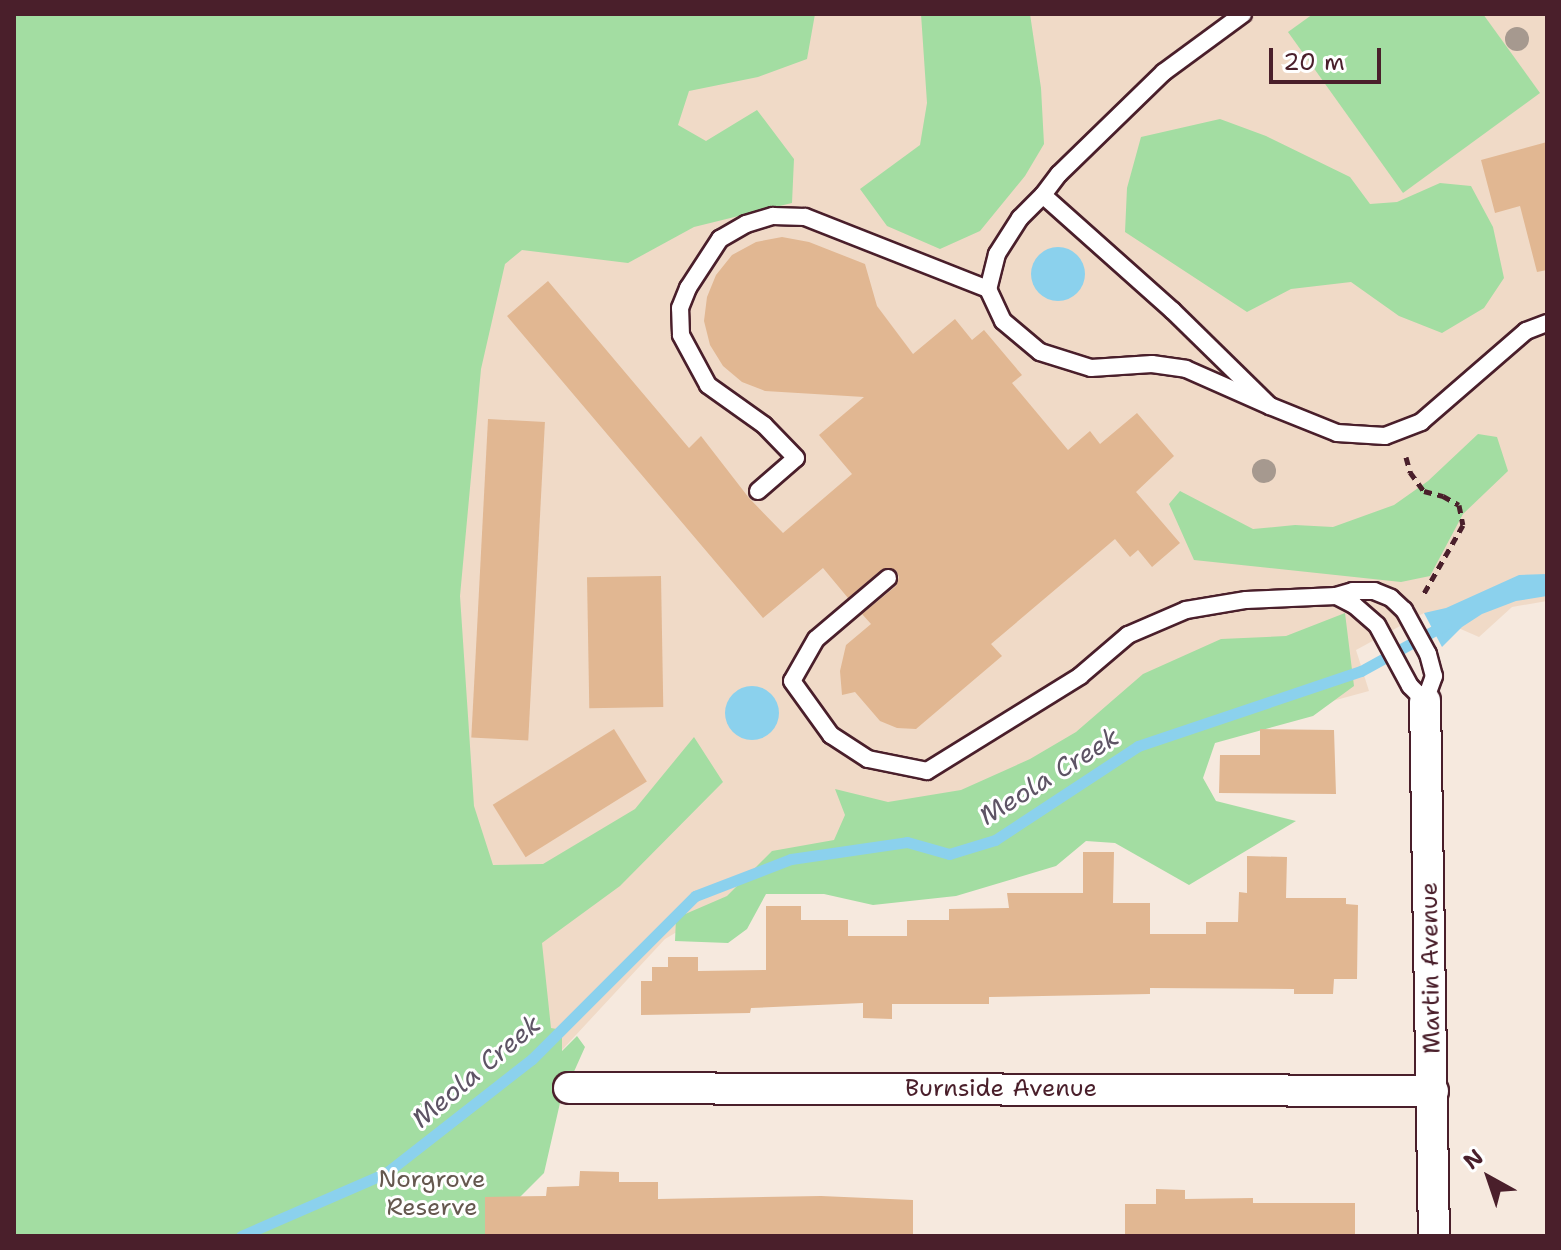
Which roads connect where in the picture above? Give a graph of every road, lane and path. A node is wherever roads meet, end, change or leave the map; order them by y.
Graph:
1 (1243, 14) edge
2 (1043, 195) junction
3 (988, 289) junction
4 (1547, 323) edge
5 (1270, 406) junction
6 (1406, 457) dead end
7 (758, 491) dead end
8 (888, 578) dead end
9 (1336, 596) junction
10 (1418, 602) dead end
11 (1425, 701) junction
12 (569, 1088) dead end
13 (1433, 1091) junction
14 (1434, 1236) edge

1 - 2 lane
2 - 3 lane
2 - 5 lane
3 - 5 lane
3 - 7 lane
4 - 5 lane
6 - 10 path
8 - 9 lane
9 - 11 lane
9 - 11 lane
11 - 13 street, Martin Avenue
12 - 13 street, Burnside Avenue
13 - 14 street, Martin Avenue

